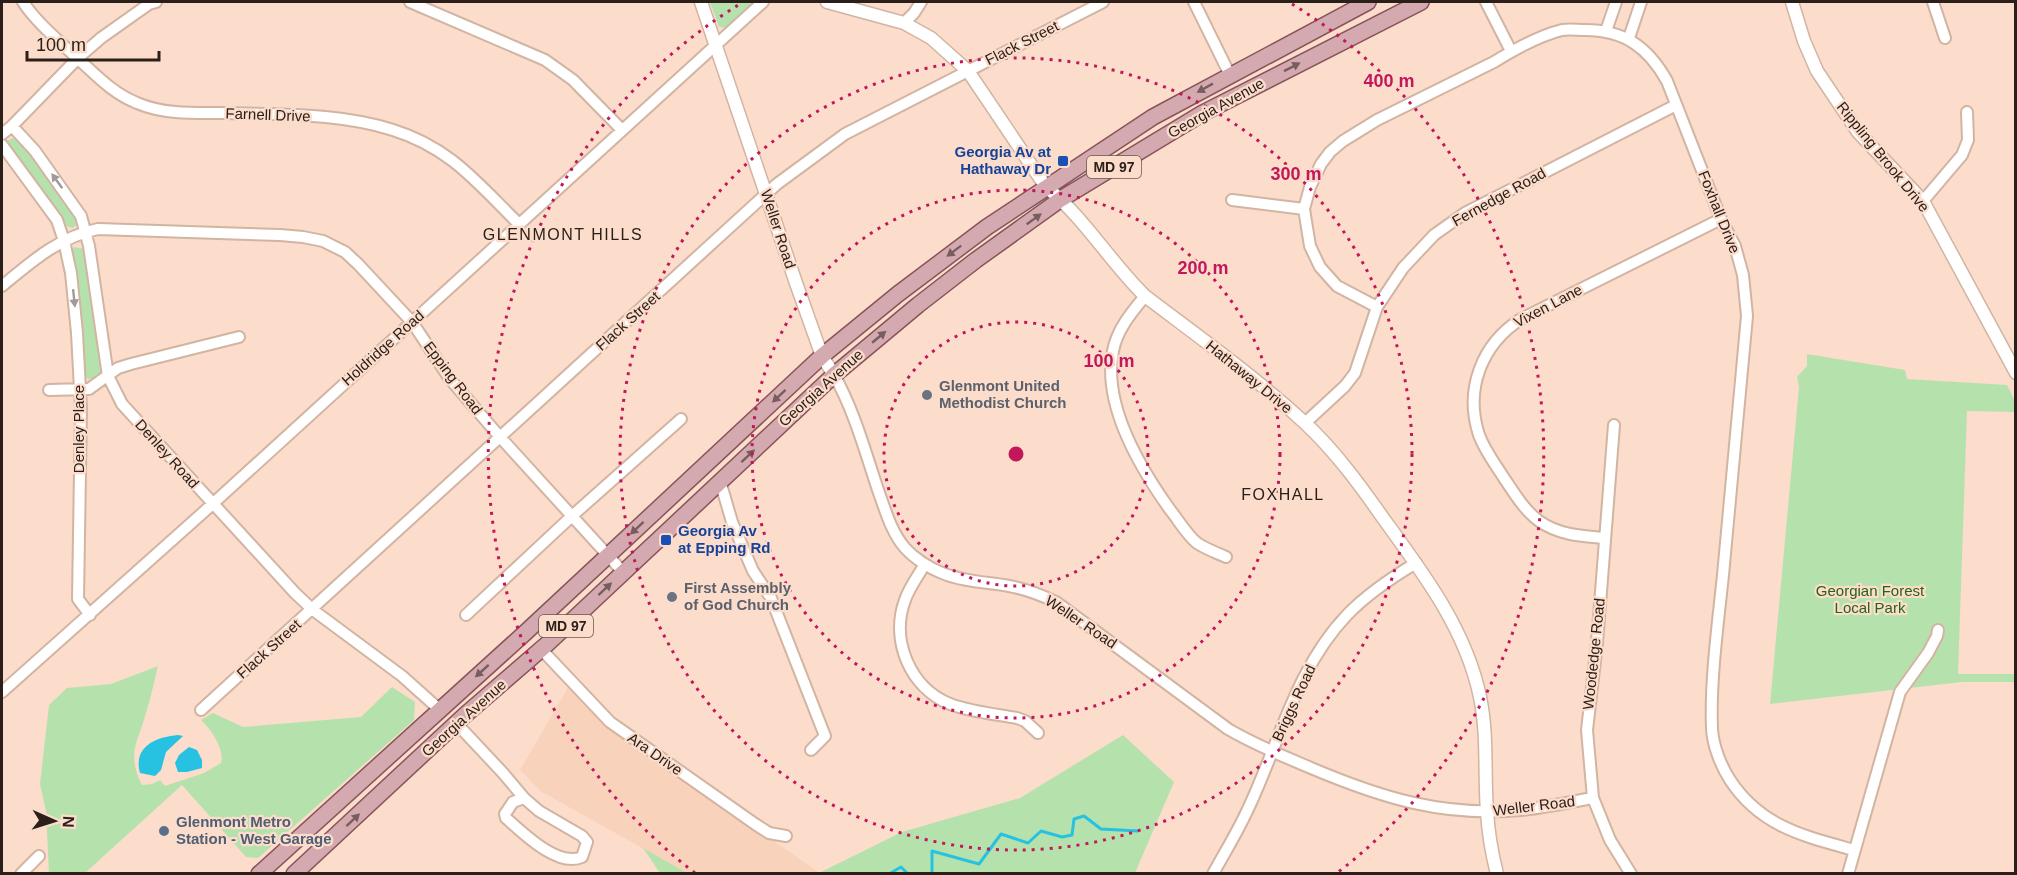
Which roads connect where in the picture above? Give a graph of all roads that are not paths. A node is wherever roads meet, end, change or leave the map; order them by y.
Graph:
1 (23, 2) edge
2 (156, 2) edge
3 (410, 2) edge
4 (701, 2) edge
5 (764, 2) edge
6 (827, 2) edge
7 (921, 2) edge
8 (1104, 2) edge
9 (1194, 2) edge
10 (1368, 2) edge
11 (1421, 2) edge
12 (1486, 2) edge
13 (1616, 2) edge
14 (1641, 2) edge
15 (1792, 2) edge
16 (1933, 2) edge
17 (904, 23) junction
18 (1606, 31) junction
19 (1945, 38) dead end
20 (1629, 39) junction
21 (717, 46) junction
22 (1511, 51) junction
23 (78, 58) junction
24 (968, 71) junction
25 (1230, 75) junction
26 (1676, 105) junction
27 (1967, 112) dead end
28 (12, 126) junction
29 (621, 129) junction
30 (2, 134) edge
31 (2, 145) edge
32 (1046, 187) junction
33 (767, 194) junction
34 (1061, 199) junction
35 (1232, 200) dead end
36 (1923, 201) junction
37 (1304, 209) junction
38 (1721, 219) junction
39 (519, 224) junction
40 (86, 232) junction
41 (64, 241) junction
42 (2, 286) edge
43 (1145, 296) junction
44 (1377, 307) junction
45 (412, 322) junction
46 (238, 337) dead end
47 (822, 356) junction
48 (2016, 373) edge
49 (834, 375) junction
50 (108, 376) junction
51 (49, 390) dead end
52 (80, 390) junction
53 (681, 419) dead end
54 (1305, 423) junction
55 (1614, 425) dead end
56 (500, 437) junction
57 (720, 481) junction
58 (213, 504) junction
59 (572, 516) junction
60 (1605, 538) junction
61 (608, 555) junction
62 (1226, 557) dead end
63 (1416, 563) junction
64 (925, 564) junction
65 (623, 572) junction
66 (313, 610) junction
67 (90, 615) junction
68 (466, 615) dead end
69 (1938, 630) dead end
70 (541, 649) junction
71 (2, 692) edge
72 (201, 710) dead end
73 (440, 710) junction
74 (457, 724) junction
75 (1038, 733) dead end
76 (811, 750) dead end
77 (1271, 752) junction
78 (524, 798) junction
79 (1593, 798) junction
80 (1487, 812) junction
81 (786, 836) dead end
82 (1854, 850) junction
83 (39, 856) dead end
84 (21, 873) edge
85 (259, 873) edge
86 (294, 873) edge
87 (1213, 873) edge
88 (1497, 873) edge
89 (1631, 873) edge
90 (1848, 873) edge

1 - 23 street, Farnell Drive
2 - 23 street
3 - 29 street
4 - 21 street, Weller Road
5 - 21 street, Holdridge Road
6 - 17 street, Hathaway Drive
7 - 17 street
8 - 24 street, Flack Street
9 - 25 street
10 - 25 main road, Georgia Avenue / MD 97
34 -> 11 main road, Georgia Avenue / MD 97
12 - 22 street
13 - 18 street
14 - 20 street
15 - 36 street, Rippling Brook Drive
16 - 19 street
17 - 24 street, Hathaway Drive
18 - 20 street, Foxhall Drive
18 - 22 street, Foxhall Drive
20 - 26 street, Foxhall Drive
21 - 29 street, Holdridge Road
21 - 33 street, Weller Road
22 - 37 street, Foxhall Drive
23 - 28 street
23 - 39 street, Farnell Drive
24 - 32 street, Hathaway Drive
24 - 33 street, Flack Street
25 -> 32 main road, Georgia Avenue / MD 97
26 - 38 street, Foxhall Drive
26 - 44 street, Fernedge Road
27 - 36 street
28 - 30 street
40 -> 28 street, Denley Road
29 - 39 street, Holdridge Road
31 - 41 street
32 - 34 street, Hathaway Drive
32 -> 47 main road, Georgia Avenue / MD 97
33 - 47 street, Weller Road
33 - 56 street, Flack Street
34 - 43 street, Hathaway Drive
49 -> 34 main road, Georgia Avenue / MD 97
35 - 37 street
36 - 48 street, Rippling Brook Drive
37 - 44 street, Foxhall Drive
38 - 60 street, Vixen Lane
38 - 82 street, Foxhall Drive
39 - 45 street, Holdridge Road
40 - 41 street, Epping Road
40 - 45 street, Epping Road
40 - 50 street, Denley Road
41 - 42 street, Epping Road
41 -> 52 street, Denley Place
43 - 54 street, Hathaway Drive
43 - 62 street
44 - 54 street, Fernedge Road
45 - 56 street, Epping Road
45 - 58 street, Holdridge Road
46 - 50 street
47 - 49 street, Weller Road
47 -> 61 main road, Georgia Avenue / MD 97
57 -> 49 main road, Georgia Avenue / MD 97
49 - 64 street, Weller Road
50 - 52 street
50 - 58 street, Denley Road
51 - 52 street
52 - 67 street, Denley Place
53 - 59 street
54 - 63 street, Hathaway Drive
55 - 60 street, Woodedge Road
56 - 59 street, Epping Road
56 - 66 street, Flack Street
57 - 65 main road, Georgia Avenue / MD 97
57 - 76 street
58 - 66 street, Denley Road
58 - 67 street, Holdridge Road
59 - 61 street, Epping Road
59 - 68 street
60 - 79 street, Woodedge Road
61 - 65 street, Epping Road
61 -> 73 main road, Georgia Avenue / MD 97
63 - 77 street, Briggs Road
63 - 80 street, Hathaway Drive
64 - 75 street
64 - 77 street, Weller Road
70 -> 65 main road, Georgia Avenue / MD 97
66 - 72 street, Flack Street
66 - 73 street, Denley Road
67 - 71 street, Holdridge Road
69 - 82 street
70 - 74 main road, Georgia Avenue / MD 97
70 - 81 street, Ara Drive
73 - 85 main road, Georgia Avenue / MD 97
74 - 78 street
86 -> 74 main road, Georgia Avenue / MD 97
77 - 80 street, Weller Road
77 - 87 street, Briggs Road
78 - 78 street
79 - 80 street, Weller Road
79 - 89 street, Woodedge Road
80 - 88 street, Hathaway Drive
82 - 90 street
83 - 84 street

